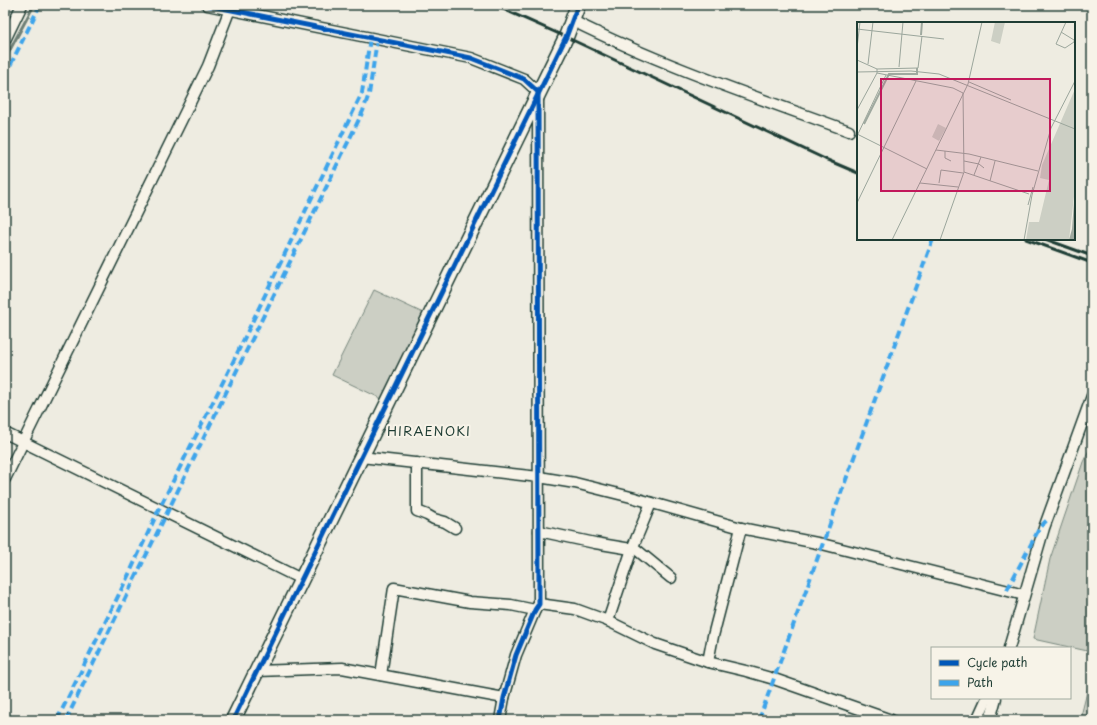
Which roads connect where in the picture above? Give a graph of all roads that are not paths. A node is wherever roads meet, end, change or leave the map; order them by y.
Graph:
1 (22, 5) edge
2 (207, 5) edge
3 (578, 5) edge
4 (230, 9) junction
5 (573, 20) junction
6 (5, 40) edge
7 (538, 92) junction
8 (849, 131) dead end
9 (1092, 396) edge
10 (5, 433) edge
11 (23, 442) junction
12 (360, 457) junction
13 (417, 463) junction
14 (539, 477) junction
15 (5, 479) edge
16 (651, 502) junction
17 (455, 528) dead end
18 (741, 528) junction
19 (539, 531) junction
20 (632, 549) junction
21 (671, 578) dead end
22 (301, 579) junction
23 (1024, 595) junction
24 (537, 607) junction
25 (608, 621) junction
26 (1009, 647) edge
27 (708, 662) junction
28 (257, 671) junction
29 (381, 676) junction
30 (504, 698) junction
31 (987, 699) edge
32 (996, 699) edge
33 (233, 720) edge
34 (500, 720) edge
35 (891, 720) edge
36 (977, 720) edge
37 (990, 720) edge

1 - 6 street
2 - 4 street
3 - 5 street
4 - 7 street
4 - 11 street
5 - 7 street
5 - 8 street
7 - 12 street
7 - 14 street
9 - 23 street
10 - 11 street
11 - 15 street
11 - 22 street
12 - 13 street
12 - 22 street
13 - 14 street
13 - 17 street
14 - 16 street
14 - 19 street
16 - 18 street
16 - 20 street
18 - 23 street
18 - 27 street
19 - 20 street
19 - 24 street
20 - 21 street
20 - 25 street
22 - 28 street
23 - 26 street
24 - 25 street
24 - 29 street
24 - 30 street
25 - 27 street
27 - 35 street
28 - 29 street
28 - 33 street
29 - 30 street
30 - 34 street
31 - 36 street
32 - 37 street

